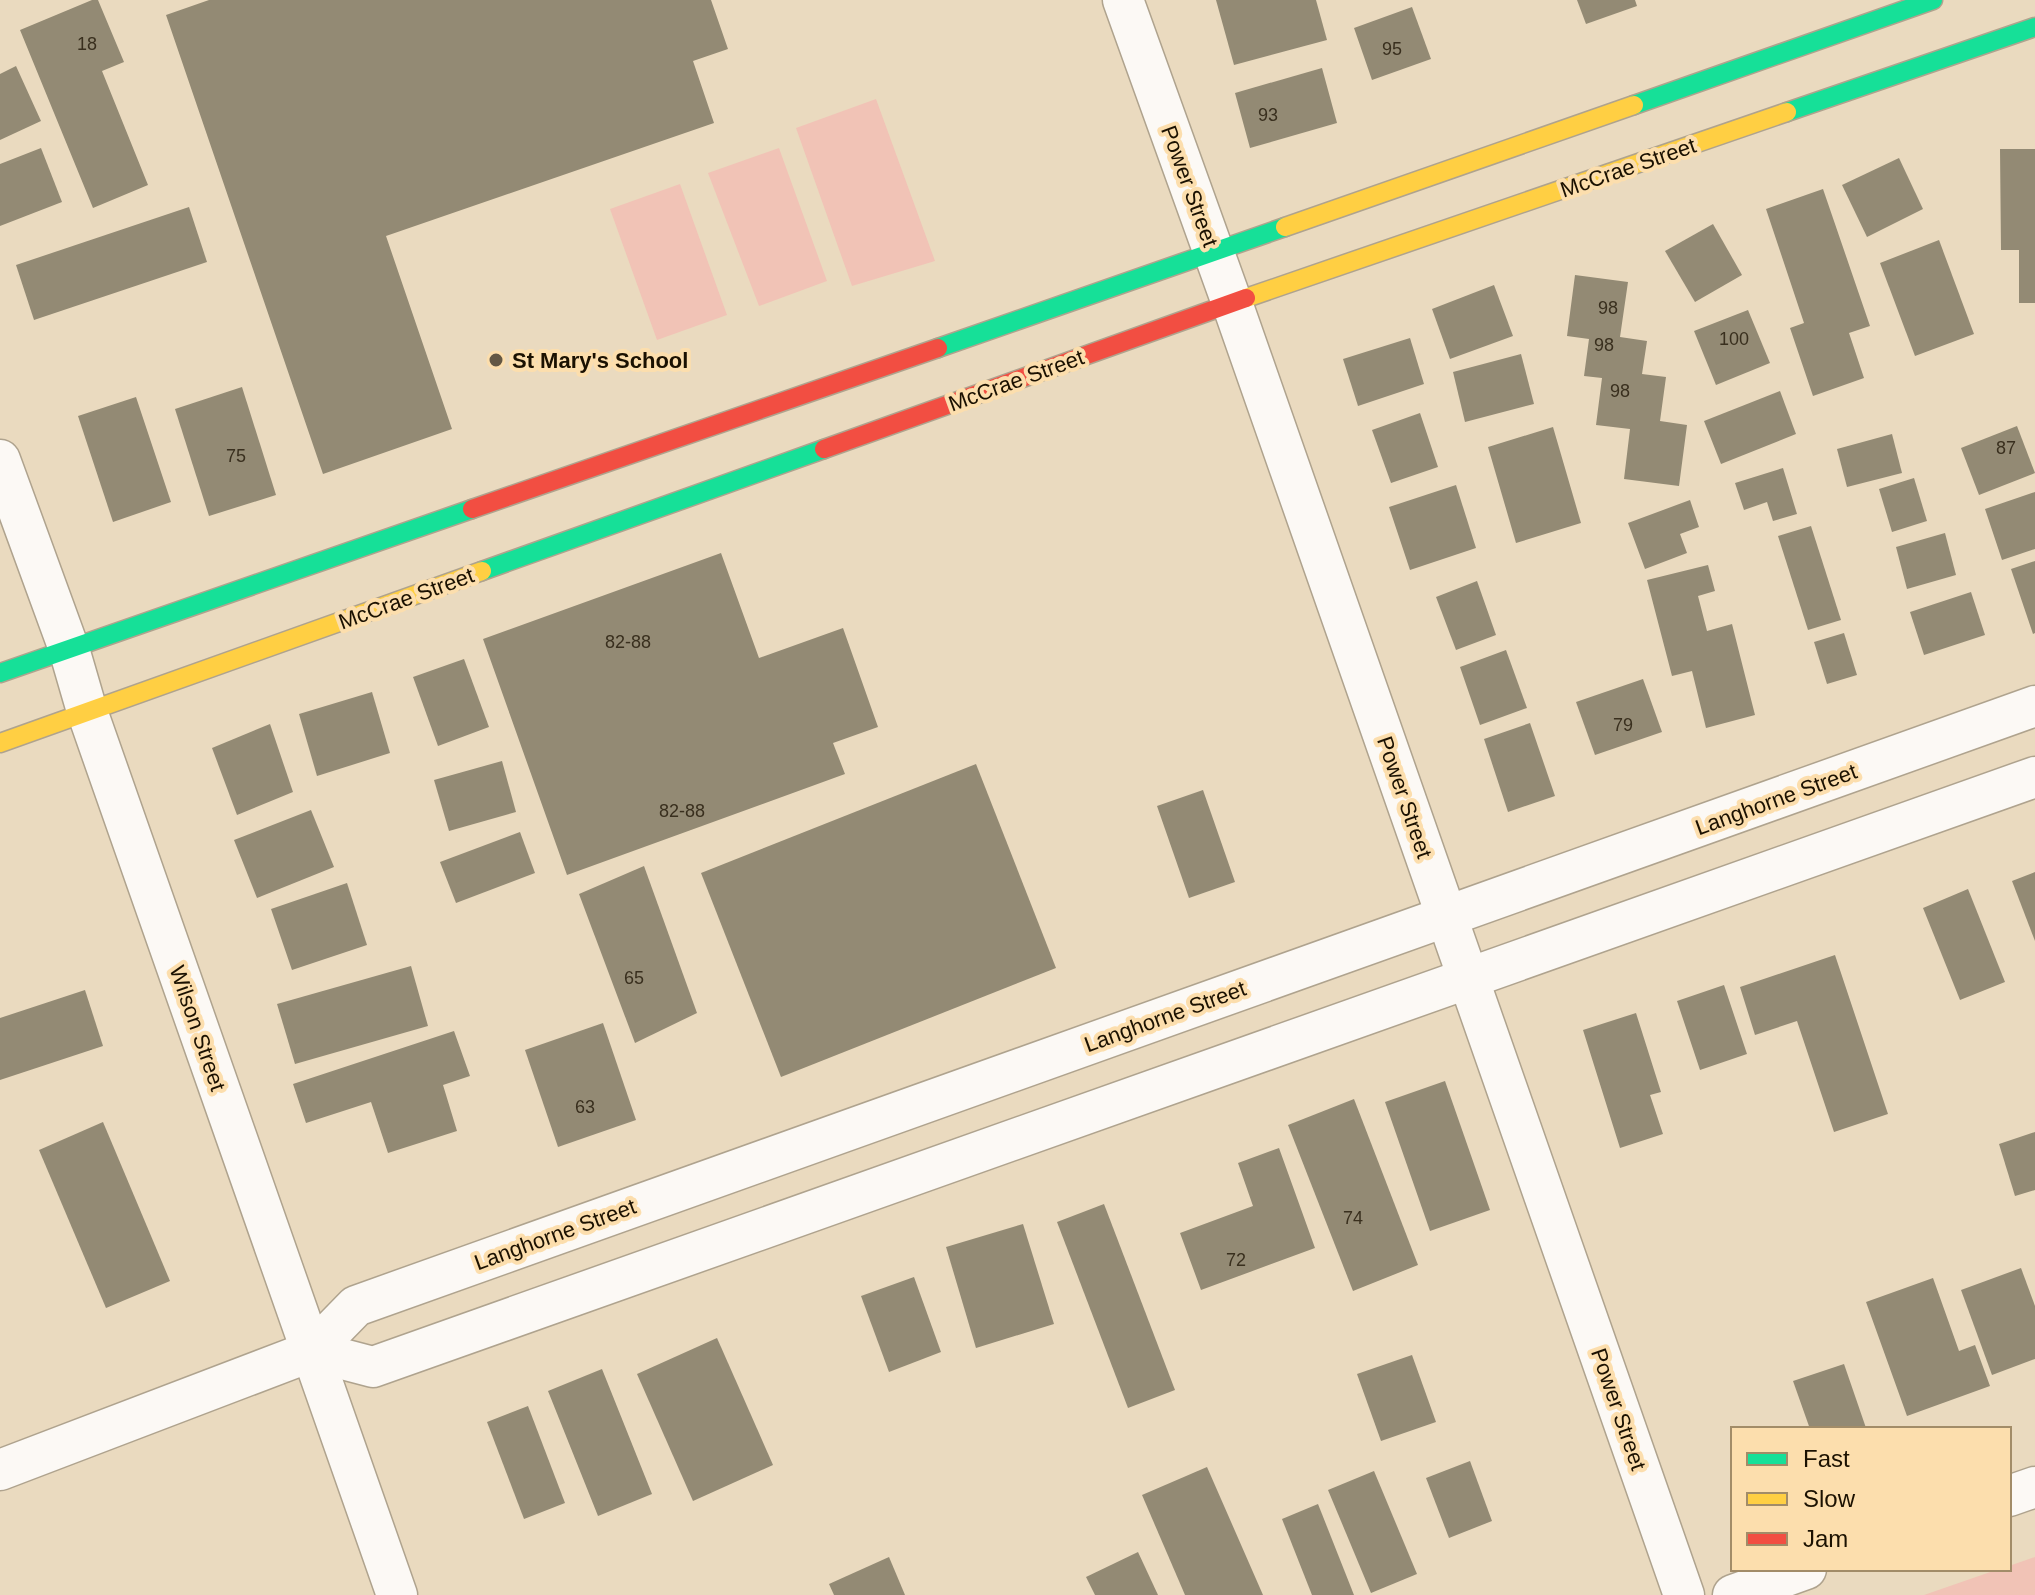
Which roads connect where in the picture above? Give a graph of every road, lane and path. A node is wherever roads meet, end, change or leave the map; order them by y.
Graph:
1 (1123, 0) edge
2 (1933, 0) edge
3 (2035, 27) edge
4 (1213, 252) junction
5 (1232, 303) junction
6 (0, 460) edge
7 (69, 649) junction
8 (0, 673) edge
9 (2035, 706) edge
10 (87, 711) junction
11 (0, 743) edge
12 (2035, 777) edge
13 (1447, 916) junction
14 (1469, 977) junction
15 (312, 1351) junction
16 (0, 1470) edge
17 (2035, 1487) edge
18 (2011, 1495) edge
19 (1800, 1571) edge
20 (397, 1595) edge
21 (1684, 1595) edge
22 (1733, 1595) edge

1 - 4 street, Power Street
2 - 4 main road
3 - 5 main road, McCrae Street
4 - 5 street, Power Street
4 - 7 main road
5 - 10 main road, McCrae Street
5 - 13 street, Power Street
6 - 7 street, Wilson Street
7 - 8 main road
7 - 10 street, Wilson Street
9 - 13 street, Langhorne Street
10 - 11 main road, McCrae Street
10 - 15 street, Wilson Street
12 - 14 street
13 - 14 street, Power Street
13 - 15 street, Langhorne Street
14 - 15 street
14 - 21 street, Power Street
15 - 16 street, Langhorne Street
15 - 20 street, Wilson Street
17 - 18 street
19 - 22 street

